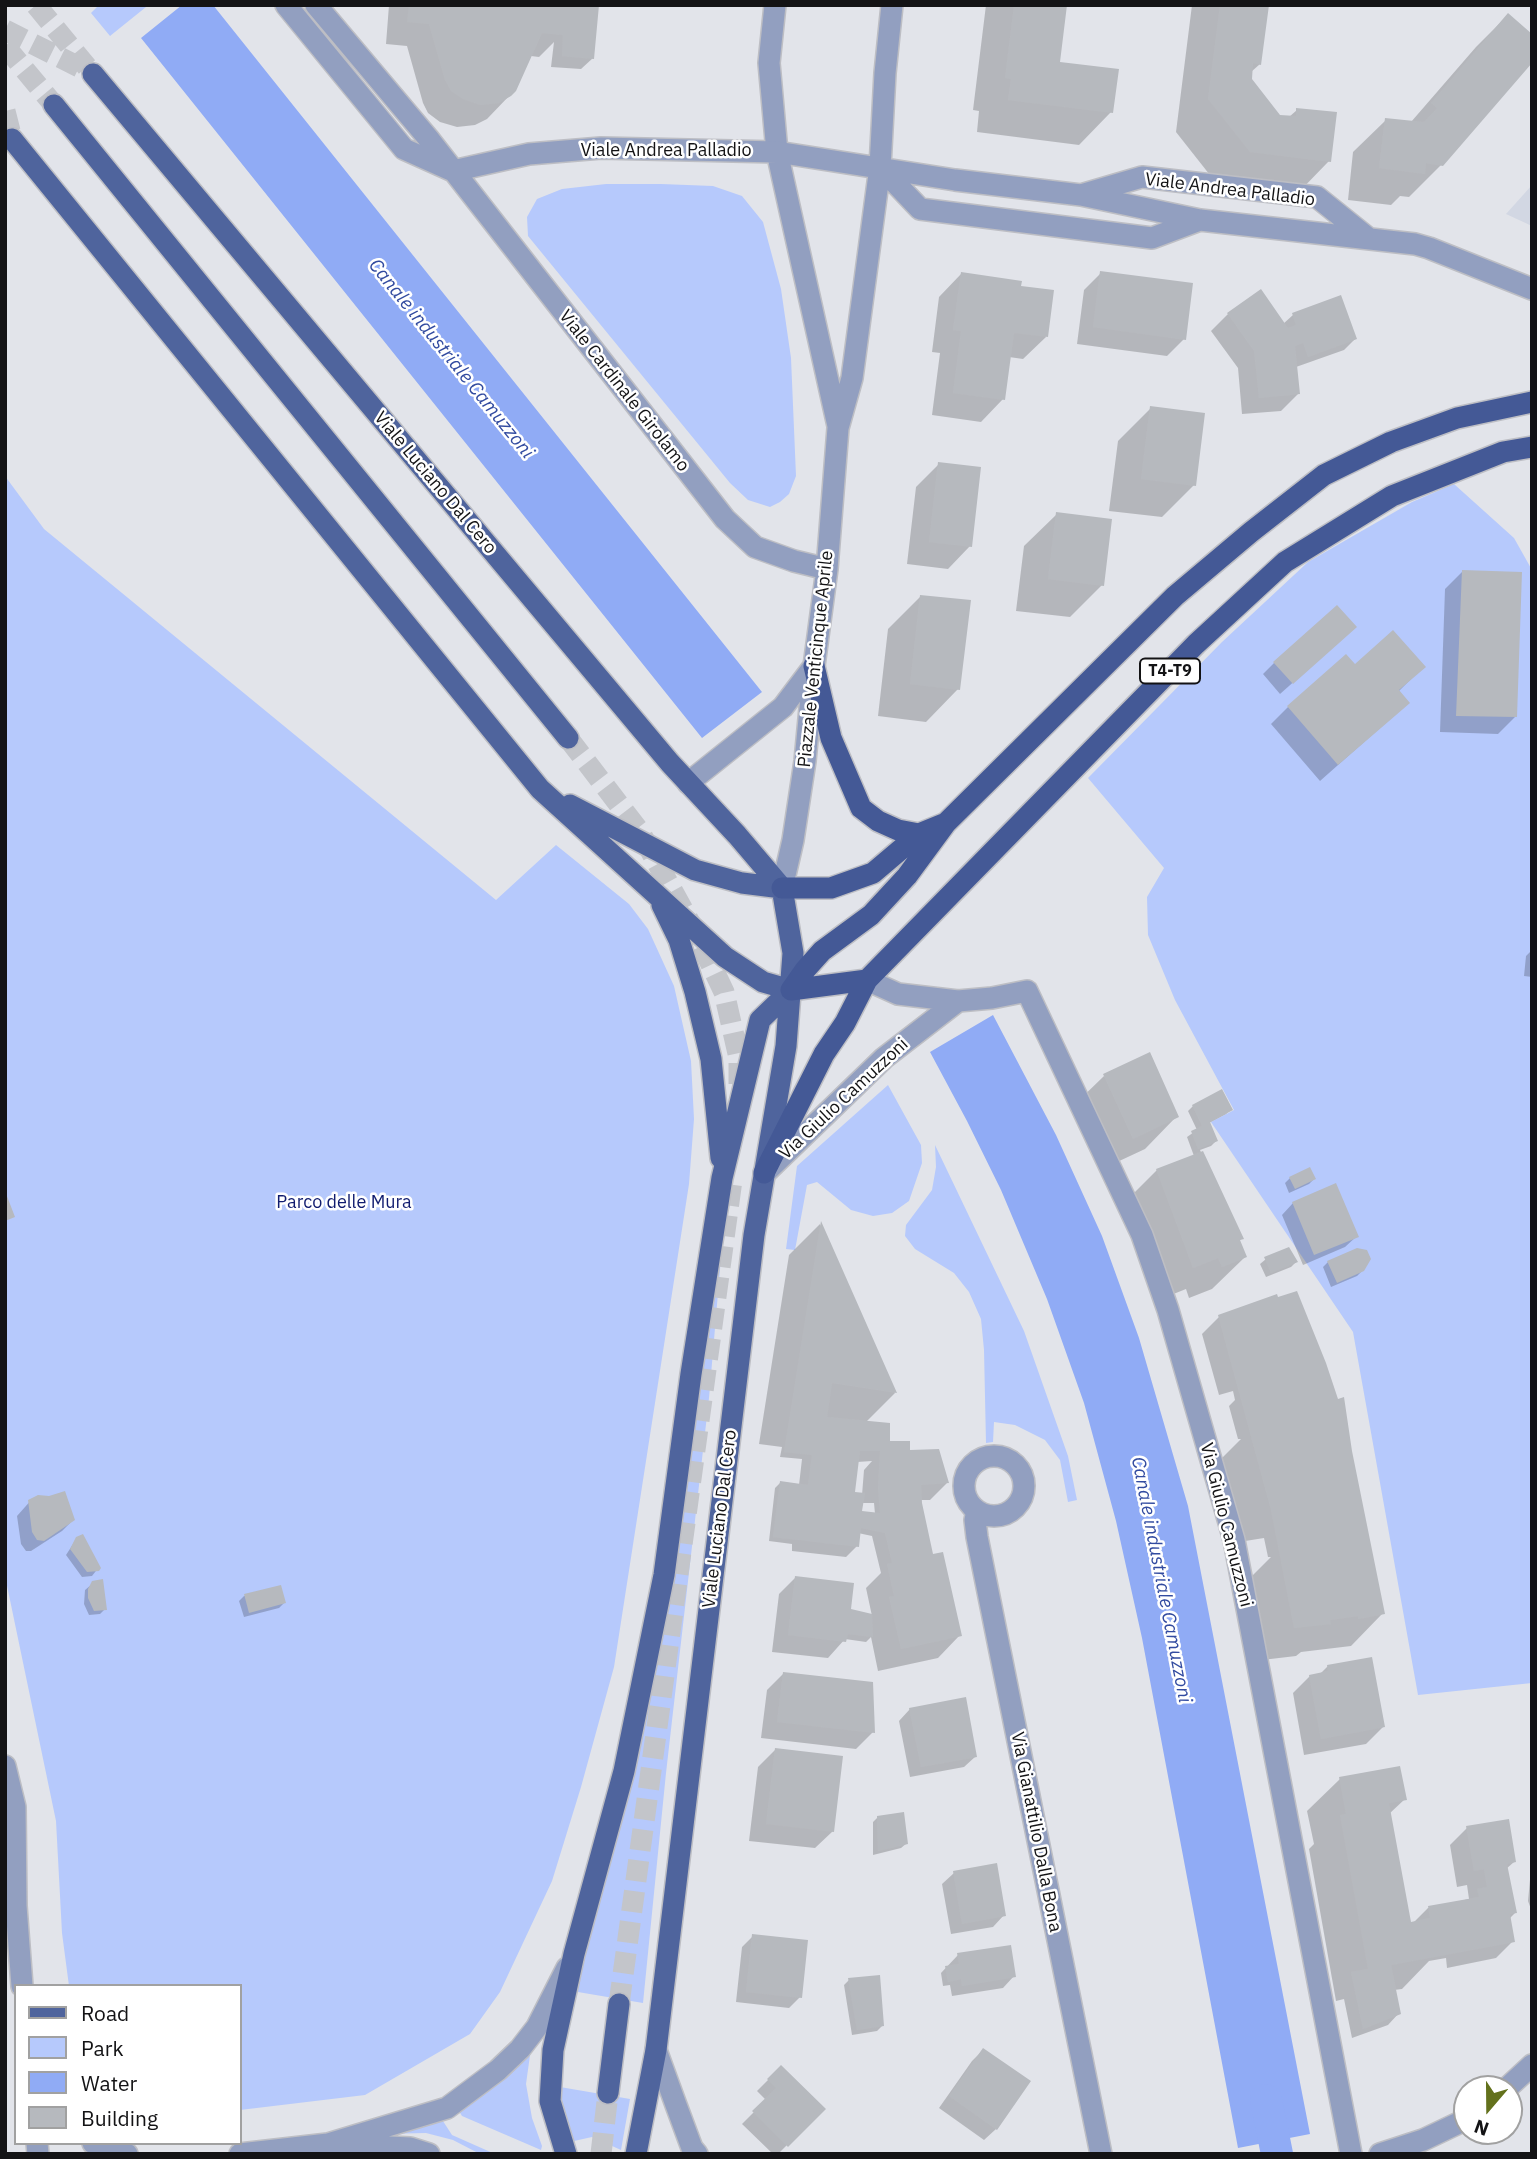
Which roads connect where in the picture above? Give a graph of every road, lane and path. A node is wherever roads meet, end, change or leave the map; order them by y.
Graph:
1 (286, 5) edge
2 (775, 5) edge
3 (892, 5) edge
4 (321, 12) edge
5 (93, 74) tunnel mouth
6 (54, 105) tunnel mouth
7 (12, 138) dead end
8 (777, 152) junction
9 (880, 167) junction
10 (453, 171) junction
11 (1081, 195) junction
12 (1200, 220) junction
13 (1368, 238) junction
14 (1532, 289) edge
15 (1532, 402) edge
16 (838, 428) junction
17 (1532, 447) edge
18 (827, 569) junction
19 (814, 666) junction
20 (568, 738) tunnel mouth
21 (688, 783) junction
22 (540, 789) junction
23 (946, 823) junction
24 (919, 834) junction
25 (782, 888) junction
26 (656, 894) junction
27 (867, 980) junction
28 (791, 989) junction
29 (958, 1001) junction
30 (764, 1173) junction
31 (722, 1178) junction
32 (977, 1511) dead end
33 (5, 1766) edge
34 (574, 1954) junction
35 (22, 1984) edge
36 (619, 2004) tunnel mouth
37 (656, 2050) junction
38 (608, 2093) tunnel mouth
39 (1453, 2126) edge
40 (328, 2144) junction
41 (99, 2145) edge
42 (127, 2154) edge
43 (240, 2154) edge
44 (429, 2154) edge
45 (566, 2154) edge
46 (636, 2154) edge
47 (697, 2154) edge
48 (1101, 2154) edge
49 (1351, 2154) edge
50 (1380, 2154) edge

1 - 10 street
2 - 8 street, Piazzale Venticinque Aprile
3 - 9 street, Piazzale Venticinque Aprile
4 - 10 street
5 - 21 main road, Viale Luciano Dal Cero
6 - 20 main road
7 - 22 main road
8 - 9 street, Viale Andrea Palladio
8 - 10 street, Viale Andrea Palladio
8 - 16 street, Piazzale Venticinque Aprile
9 - 11 street, Viale Andrea Palladio
9 - 12 street, Viale Andrea Palladio
9 - 16 street, Piazzale Venticinque Aprile
10 - 18 street, Viale Cardinale Girolamo
11 - 12 street, Viale Andrea Palladio
11 - 13 street, Viale Andrea Palladio
12 - 13 street, Viale Andrea Palladio
13 - 14 street, Viale Andrea Palladio
15 - 23 highway, T4-T9
16 - 18 street, Piazzale Venticinque Aprile
17 - 27 highway, T4-T9
18 - 19 street, Piazzale Venticinque Aprile
19 - 21 street
19 - 24 highway
19 - 25 street, Piazzale Venticinque Aprile
21 - 25 main road, Viale Luciano Dal Cero
22 - 25 main road
22 - 26 main road
23 - 24 highway, T4-T9
23 - 28 highway, T4-T9
24 - 25 highway, T4-T9
25 - 28 main road, Viale Luciano Dal Cero
26 - 28 main road
26 - 31 main road
27 - 28 highway
27 - 29 street, Via Giulio Camuzzoni
27 - 30 highway, T4-T9
28 - 30 main road, Viale Luciano Dal Cero
28 - 31 main road
29 - 30 street, Via Giulio Camuzzoni
29 - 49 street, Via Giulio Camuzzoni
30 - 37 main road, Viale Luciano Dal Cero
31 - 34 main road
32 - 48 street, Via Gianattilio Dalla Bona
33 - 35 street
34 - 40 street
34 - 45 main road
36 - 38 main road
37 - 46 main road, Viale Luciano Dal Cero
37 - 47 street, Viale Luciano Dal Cero
39 - 50 street
40 - 43 street
40 - 44 street
41 - 42 street

